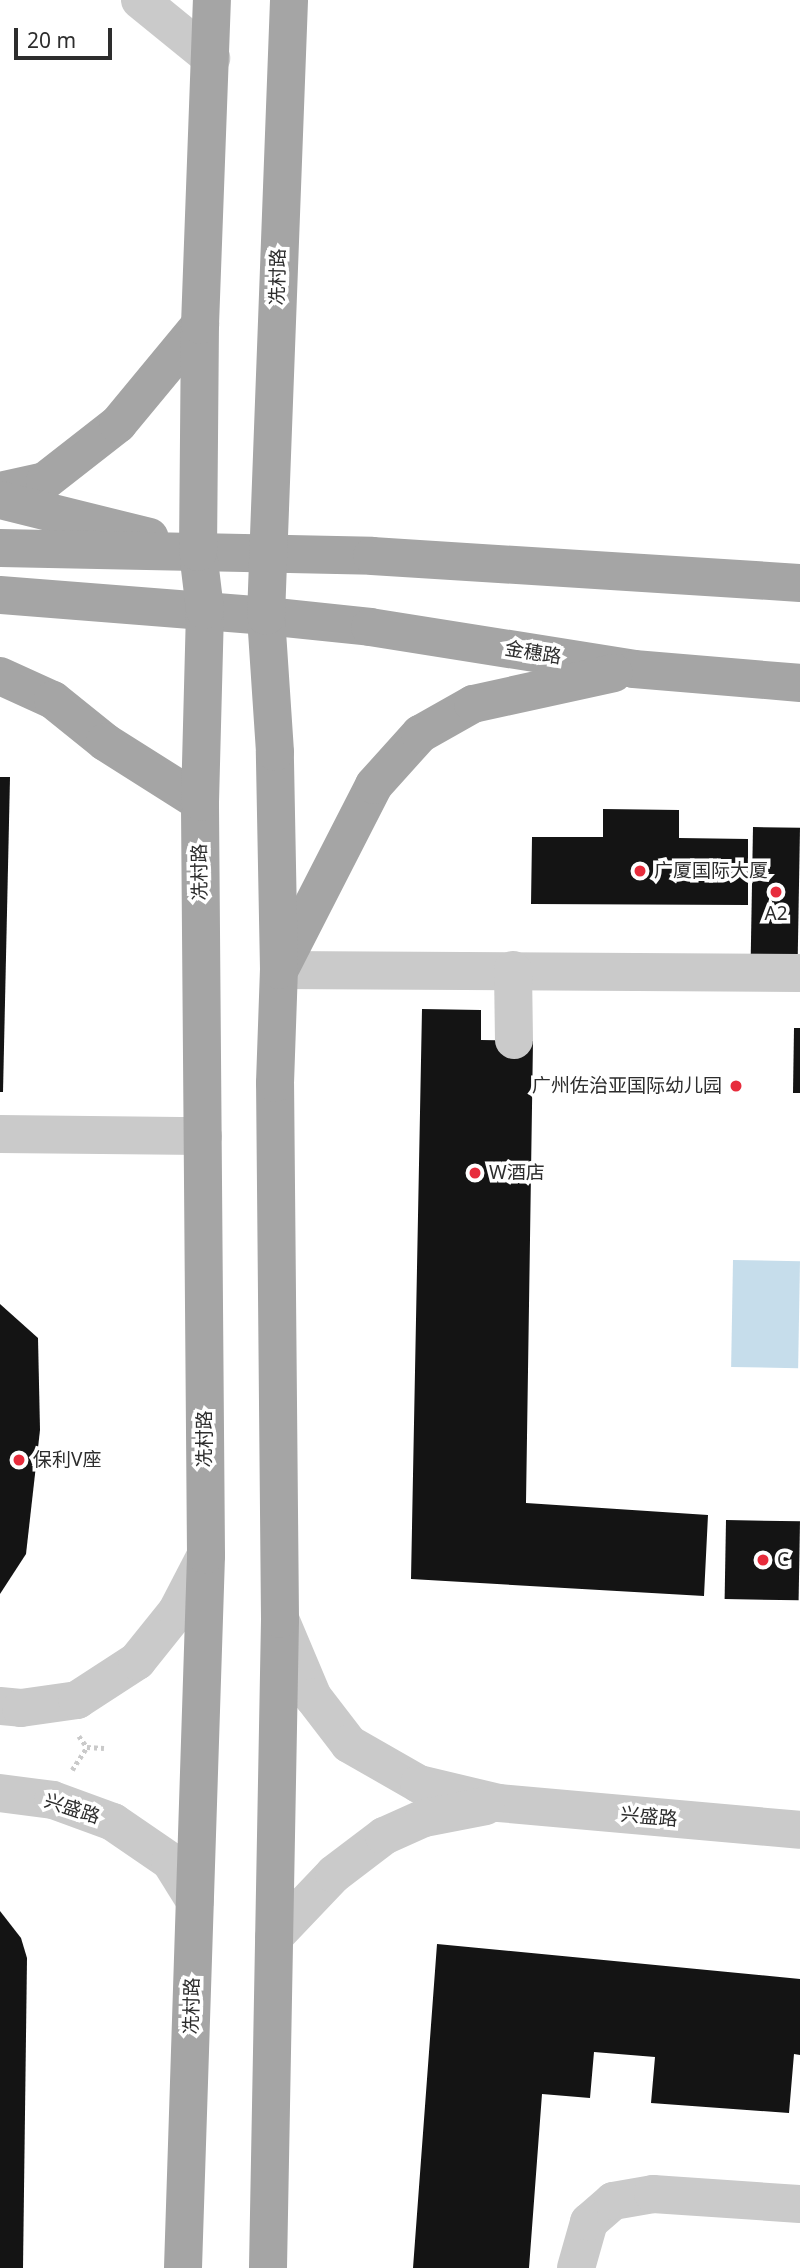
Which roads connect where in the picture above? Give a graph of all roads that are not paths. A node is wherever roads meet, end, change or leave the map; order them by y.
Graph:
1 (140, 0) edge
2 (212, 0) edge
3 (289, 0) edge
4 (211, 58) junction
5 (200, 326) junction
6 (0, 491) edge
7 (0, 499) edge
8 (0, 548) edge
9 (198, 552) junction
10 (271, 554) junction
11 (800, 583) edge
12 (0, 595) edge
13 (205, 610) junction
14 (266, 616) junction
15 (634, 669) junction
16 (0, 676) edge
17 (800, 682) edge
18 (200, 802) junction
19 (279, 970) junction
20 (513, 970) junction
21 (800, 974) edge
22 (514, 1040) dead end
23 (0, 1134) edge
24 (202, 1136) junction
25 (206, 1555) junction
26 (280, 1619) junction
27 (0, 1706) edge
28 (0, 1793) edge
29 (499, 1803) junction
30 (800, 1830) edge
31 (194, 1901) junction
32 (274, 1937) junction
33 (800, 2204) edge
34 (183, 2268) edge
35 (268, 2268) edge
36 (576, 2268) edge

1 - 4 street
2 - 4 main road
3 - 10 main road, 冼村路
4 - 5 main road
5 - 6 main road
5 - 9 main road
7 - 9 main road
8 - 9 main road
9 - 10 main road
9 - 13 main road, 冼村路
10 - 11 main road
10 - 14 main road, 冼村路
12 - 13 main road, 金穗路
13 - 14 main road, 金穗路
13 - 18 main road, 冼村路
14 - 15 main road, 金穗路
14 - 19 main road
15 - 17 main road, 金穗路
15 - 19 main road
16 - 18 main road
18 - 24 main road, 冼村路
19 - 20 street
19 - 26 main road
20 - 21 street
20 - 22 street
23 - 24 street
24 - 25 main road, 冼村路
25 - 27 street
25 - 31 main road, 冼村路
26 - 29 street
26 - 32 main road
28 - 31 street, 兴盛路
29 - 30 street, 兴盛路
29 - 32 street
31 - 34 main road, 冼村路
32 - 35 main road
33 - 36 street

